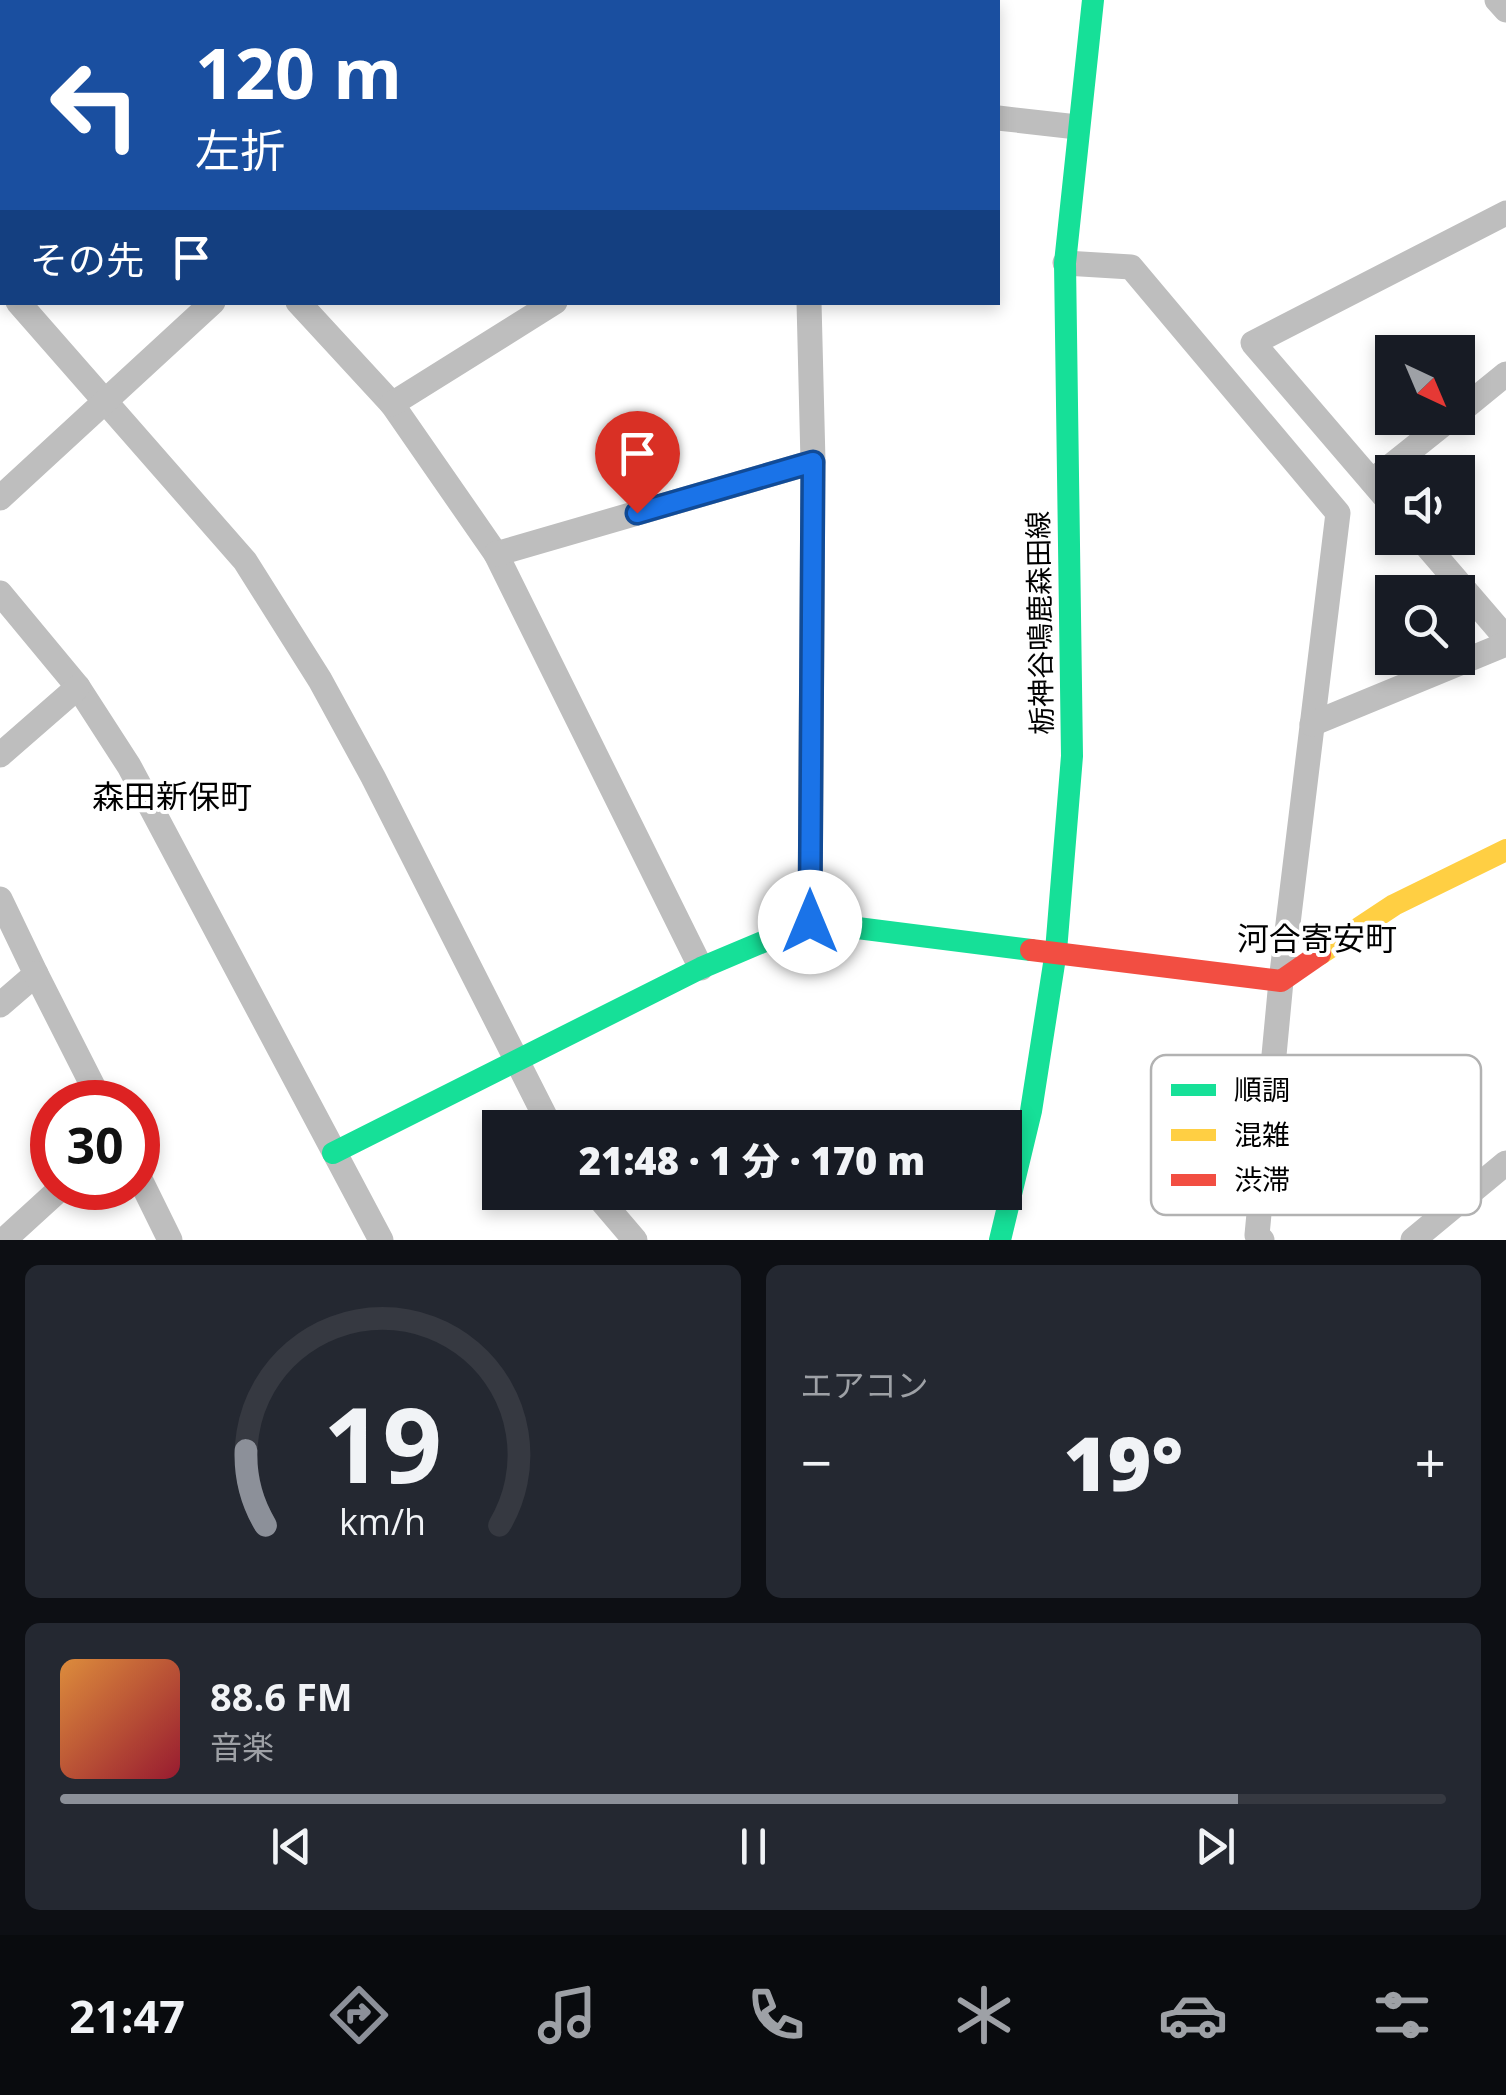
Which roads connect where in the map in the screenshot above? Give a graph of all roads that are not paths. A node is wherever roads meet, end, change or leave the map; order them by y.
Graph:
1 (1093, 0) edge
2 (1497, 0) edge
3 (1506, 10) edge
4 (1000, 118) edge
5 (1076, 127) junction
6 (1506, 213) edge
7 (1065, 263) junction
8 (21, 305) edge
9 (211, 305) edge
10 (301, 305) edge
11 (550, 305) edge
12 (809, 305) edge
13 (1506, 374) edge
14 (1475, 399) edge
15 (106, 401) junction
16 (392, 404) junction
17 (1430, 435) edge
18 (813, 462) junction
19 (1372, 481) junction
20 (1375, 485) edge
21 (0, 498) edge
22 (496, 554) junction
23 (1434, 555) edge
24 (0, 593) edge
25 (1506, 641) edge
26 (78, 686) junction
27 (1312, 724) junction
28 (0, 755) edge
29 (1506, 850) edge
30 (0, 899) edge
31 (810, 922) junction
32 (1056, 951) junction
33 (701, 968) junction
34 (36, 974) junction
35 (1281, 981) junction
36 (0, 1005) edge
37 (1274, 1055) edge
38 (514, 1064) junction
39 (90, 1080) edge
40 (541, 1110) edge
41 (333, 1153) junction
42 (1506, 1163) edge
43 (1481, 1184) edge
44 (37, 1210) edge
45 (155, 1210) edge
46 (609, 1210) edge
47 (1259, 1215) edge
48 (1444, 1215) edge
49 (4, 1240) edge
50 (170, 1240) edge
51 (380, 1240) edge
52 (635, 1240) edge
53 (1000, 1240) edge
54 (1262, 1240) edge
55 (1414, 1240) edge

1 - 5 street, 栃神谷鳴鹿森田線
2 - 3 street
4 - 5 street
5 - 7 street, 栃神谷鳴鹿森田線
6 - 19 street
7 - 27 street
7 - 32 street, 栃神谷鳴鹿森田線
8 - 15 street
9 - 15 street
10 - 16 street
11 - 16 street
12 - 18 street
13 - 14 street
15 - 21 street
15 - 38 street
16 - 22 street
17 - 19 street
18 - 22 street
18 - 31 street
19 - 20 street
22 - 33 street
23 - 25 street
24 - 26 street
25 - 27 street
26 - 28 street
26 - 41 street
27 - 35 street
29 - 35 street
30 - 34 street
31 - 32 street
31 - 33 street
32 - 35 street
32 - 53 street, 栃神谷鳴鹿森田線
33 - 38 street
34 - 36 street
34 - 39 street
35 - 37 street
38 - 40 street
38 - 41 street
41 - 51 street
42 - 43 street
44 - 49 street
45 - 50 street
46 - 52 street
47 - 54 street
48 - 55 street

